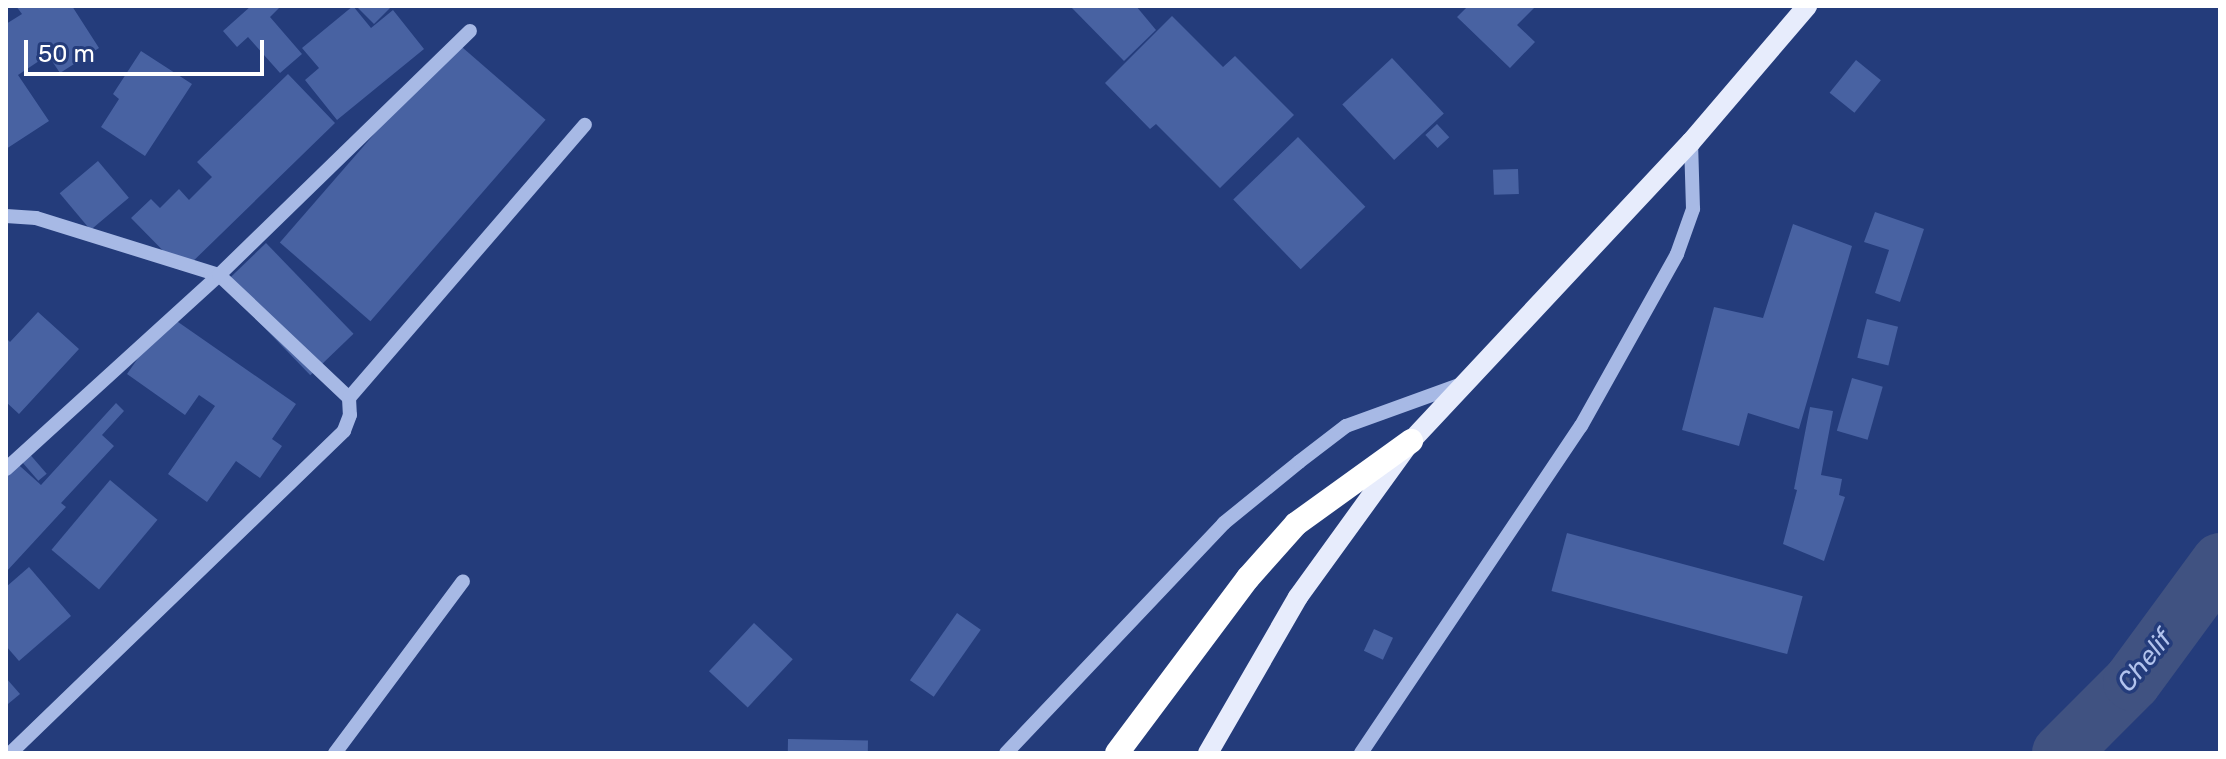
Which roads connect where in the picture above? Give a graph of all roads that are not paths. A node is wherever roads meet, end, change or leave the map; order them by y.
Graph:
1 (1807, 6) edge
2 (470, 31) dead end
3 (585, 125) dead end
4 (1691, 142) junction
5 (6, 216) edge
6 (219, 275) junction
7 (1466, 382) junction
8 (349, 398) junction
9 (1411, 441) junction
10 (6, 469) edge
11 (463, 581) dead end
12 (11, 753) edge
13 (335, 753) edge
14 (1006, 753) edge
15 (1117, 753) edge
16 (1208, 753) edge
17 (1361, 753) edge

1 - 4 main road
2 - 6 street
3 - 8 street
4 - 7 main road
4 - 17 street
5 - 6 street
6 - 8 street
6 - 10 street
7 - 9 main road
7 - 14 street
8 - 12 street
9 - 15 highway
9 - 16 main road
11 - 13 street

